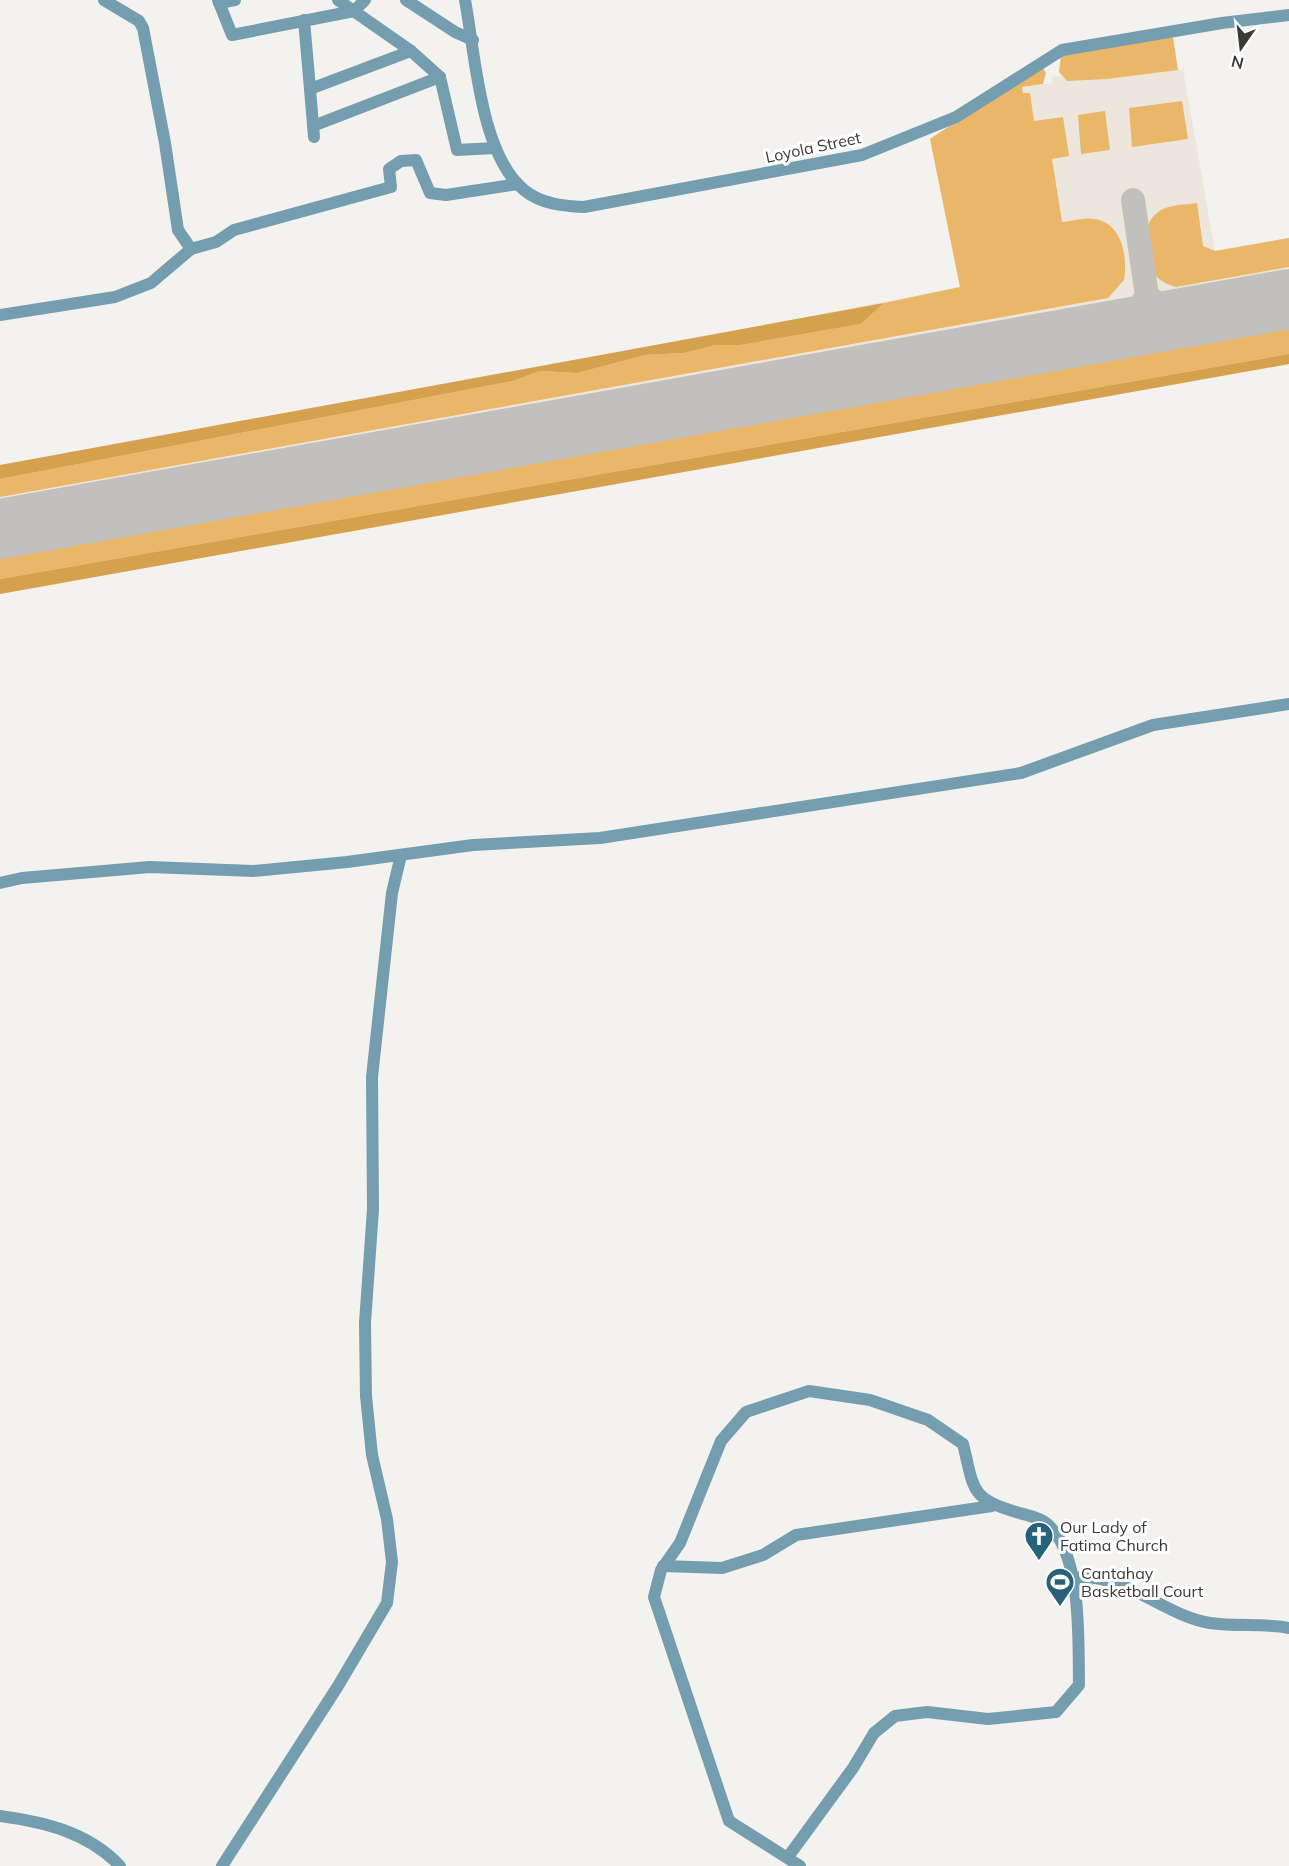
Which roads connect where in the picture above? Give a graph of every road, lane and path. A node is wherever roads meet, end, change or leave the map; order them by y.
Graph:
1 (104, 0) edge
2 (236, 0) edge
3 (338, 0) edge
4 (365, 0) edge
5 (406, 0) edge
6 (465, 0) edge
7 (219, 2) edge
8 (354, 11) junction
9 (1289, 15) edge
10 (304, 20) junction
11 (473, 40) junction
12 (411, 51) junction
13 (440, 77) junction
14 (310, 89) junction
15 (495, 148) junction
16 (518, 184) junction
17 (191, 249) junction
18 (0, 315) edge
19 (1289, 704) edge
20 (401, 855) junction
21 (0, 883) edge
22 (992, 1506) junction
23 (663, 1566) junction
24 (1072, 1578) junction
25 (1289, 1628) edge
26 (0, 1816) edge
27 (788, 1857) junction
28 (120, 1866) edge
29 (222, 1866) edge
30 (800, 1866) edge

1 - 17 street
2 - 7 street
3 - 8 street
4 - 8 street
5 - 11 street
6 - 11 street, Loyola Street
7 - 10 street
8 - 10 street
8 - 12 street
9 - 16 street, Loyola Street
10 - 14 street
11 - 15 street, Loyola Street
12 - 13 street
12 - 14 street
13 - 14 street
13 - 15 street
15 - 16 street, Loyola Street
16 - 17 street
17 - 18 street
19 - 20 street
20 - 21 street
20 - 29 street
22 - 23 street
22 - 23 street
22 - 24 street
23 - 27 street
24 - 25 street
24 - 27 street
26 - 28 street
27 - 30 street

